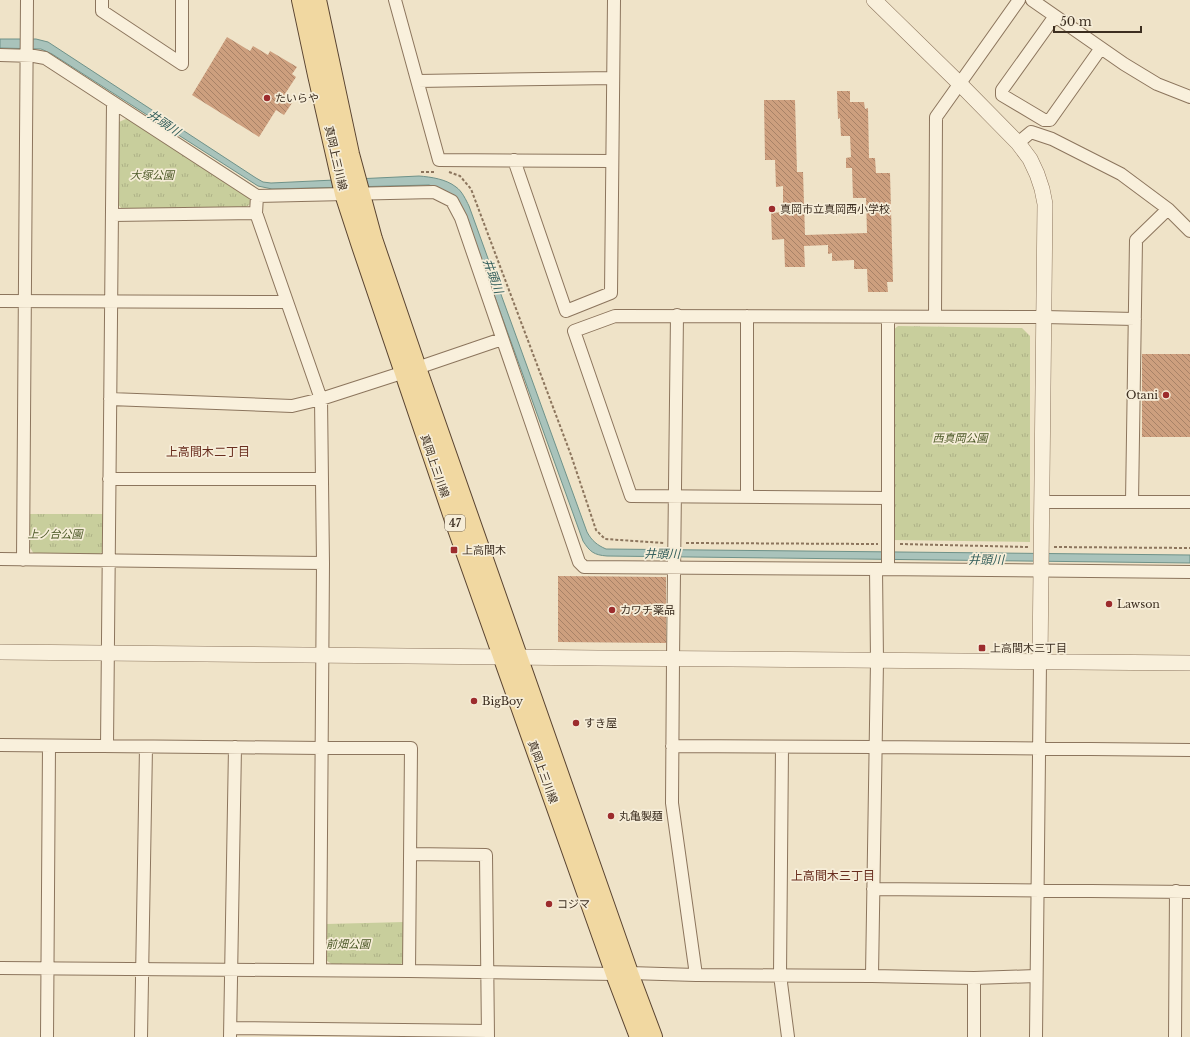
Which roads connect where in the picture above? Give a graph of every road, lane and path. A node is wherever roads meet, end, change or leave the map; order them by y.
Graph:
1 (27, 0) edge
2 (102, 0) edge
3 (182, 0) edge
4 (301, 0) edge
5 (317, 0) edge
6 (395, 0) edge
7 (614, 0) edge
8 (874, 0) edge
9 (1019, 0) edge
10 (1032, 0) edge
11 (1054, 16) junction
12 (1101, 48) junction
13 (0, 55) edge
14 (26, 55) junction
15 (613, 78) junction
16 (418, 81) junction
17 (960, 84) junction
18 (1190, 97) edge
19 (112, 103) junction
20 (1018, 143) junction
21 (514, 160) junction
22 (612, 161) junction
23 (421, 172) dead end
24 (440, 172) dead end
25 (447, 172) dead end
26 (352, 194) junction
27 (257, 196) junction
28 (1168, 209) junction
29 (256, 213) junction
30 (112, 215) junction
31 (1190, 231) edge
32 (0, 301) edge
33 (25, 301) junction
34 (111, 301) junction
35 (287, 302) junction
36 (677, 316) junction
37 (747, 316) junction
38 (888, 317) junction
39 (935, 317) junction
40 (1044, 318) junction
41 (1135, 319) junction
42 (502, 339) junction
43 (410, 370) junction
44 (110, 399) junction
45 (321, 399) junction
46 (322, 479) junction
47 (110, 480) junction
48 (674, 496) junction
49 (747, 496) junction
50 (888, 498) junction
51 (1042, 502) junction
52 (1132, 502) junction
53 (1190, 502) edge
54 (674, 543) junction
55 (888, 544) junction
56 (1041, 547) junction
57 (1190, 548) edge
58 (0, 559) edge
59 (23, 560) junction
60 (109, 561) junction
61 (323, 562) junction
62 (674, 568) junction
63 (876, 568) junction
64 (888, 569) junction
65 (1041, 571) junction
66 (1190, 572) edge
67 (0, 652) edge
68 (108, 653) junction
69 (323, 654) junction
70 (510, 658) junction
71 (672, 659) junction
72 (877, 661) junction
73 (1040, 662) junction
74 (1190, 663) edge
75 (0, 745) edge
76 (49, 746) junction
77 (107, 746) junction
78 (672, 746) junction
79 (146, 747) junction
80 (234, 747) junction
81 (782, 747) junction
82 (875, 747) junction
83 (322, 748) junction
84 (1039, 749) junction
85 (1190, 750) edge
86 (410, 854) junction
87 (873, 889) junction
88 (1038, 890) junction
89 (1176, 892) junction
90 (1190, 892) edge
91 (0, 968) edge
92 (48, 969) junction
93 (142, 969) junction
94 (232, 970) junction
95 (320, 970) junction
96 (409, 971) junction
97 (488, 972) junction
98 (622, 974) junction
99 (696, 975) junction
100 (780, 975) junction
101 (872, 976) junction
102 (1036, 976) junction
103 (974, 978) junction
104 (231, 1032) edge
105 (488, 1034) edge
106 (47, 1037) edge
107 (141, 1037) edge
108 (639, 1037) edge
109 (653, 1037) edge
110 (788, 1037) edge
111 (974, 1037) edge
112 (1036, 1037) edge
113 (1175, 1037) edge

1 - 14 street
2 - 3 street
4 - 26 main road, 真岡上三川線 / 47
5 - 26 main road, 真岡上三川線 / 47
6 - 16 street
7 - 15 street
8 - 17 street
9 - 17 street
10 - 11 street
11 - 12 street
11 - 12 street
12 - 18 street
13 - 14 street
14 - 19 street
14 - 33 street
15 - 16 street
15 - 22 street
16 - 21 street
17 - 20 street
17 - 39 street
19 - 27 street
19 - 30 street
20 - 28 street
20 - 40 street
21 - 22 street
21 - 22 street
23 - 24 path
25 - 54 path
26 - 27 street
26 - 42 street
26 - 43 main road, 真岡上三川線 / 47
27 - 29 street
28 - 31 street
28 - 41 street
29 - 30 street
29 - 35 street
30 - 34 street
32 - 33 street
33 - 34 street
33 - 59 street
34 - 35 street
34 - 44 street
35 - 45 street
36 - 37 street
36 - 48 street
36 - 48 street
37 - 38 street
37 - 49 street
38 - 39 street
38 - 50 street
39 - 40 street
40 - 41 street
40 - 51 street
41 - 52 street
42 - 43 street
42 - 62 street
43 - 45 street
43 - 70 main road, 真岡上三川線 / 47
44 - 45 street
44 - 47 street
45 - 46 street
46 - 47 street
46 - 61 street
47 - 60 street
48 - 49 street
48 - 54 street
49 - 50 street
50 - 55 street
51 - 52 street
51 - 56 street
52 - 53 street
54 - 55 path
54 - 62 street
55 - 56 path
55 - 64 street
56 - 57 path
56 - 65 street
58 - 59 street
59 - 60 street
60 - 61 street
60 - 68 street
61 - 69 street
62 - 63 street
62 - 71 street
63 - 64 street
63 - 72 street
64 - 65 street
65 - 66 street
65 - 73 street
67 - 68 street
68 - 69 street
68 - 77 street
69 - 70 street
69 - 83 street
70 - 71 street
70 - 98 main road, 真岡上三川線 / 47
71 - 72 street
71 - 78 street
72 - 73 street
72 - 82 street
73 - 74 street
73 - 84 street
75 - 76 street
76 - 77 street
76 - 92 street
77 - 79 street
78 - 81 street
78 - 99 street
79 - 80 street
79 - 93 street
80 - 83 street
80 - 94 street
81 - 82 street
81 - 100 street
82 - 84 street
82 - 87 street
83 - 86 street
83 - 95 street
84 - 85 street
84 - 88 street
86 - 96 street
86 - 97 street
87 - 88 street
87 - 101 street
88 - 89 street
88 - 102 street
89 - 90 street
89 - 113 street
91 - 92 street
92 - 93 street
92 - 106 street
93 - 94 street
93 - 107 street
94 - 95 street
94 - 104 street
95 - 96 street
96 - 97 street
97 - 98 street
97 - 105 street
98 - 99 street
98 - 108 main road, 真岡上三川線 / 47
98 - 109 main road, 真岡上三川線 / 47
99 - 100 street
100 - 101 street
100 - 110 street
101 - 103 street
102 - 103 street
102 - 112 street
103 - 111 street
104 - 105 street

